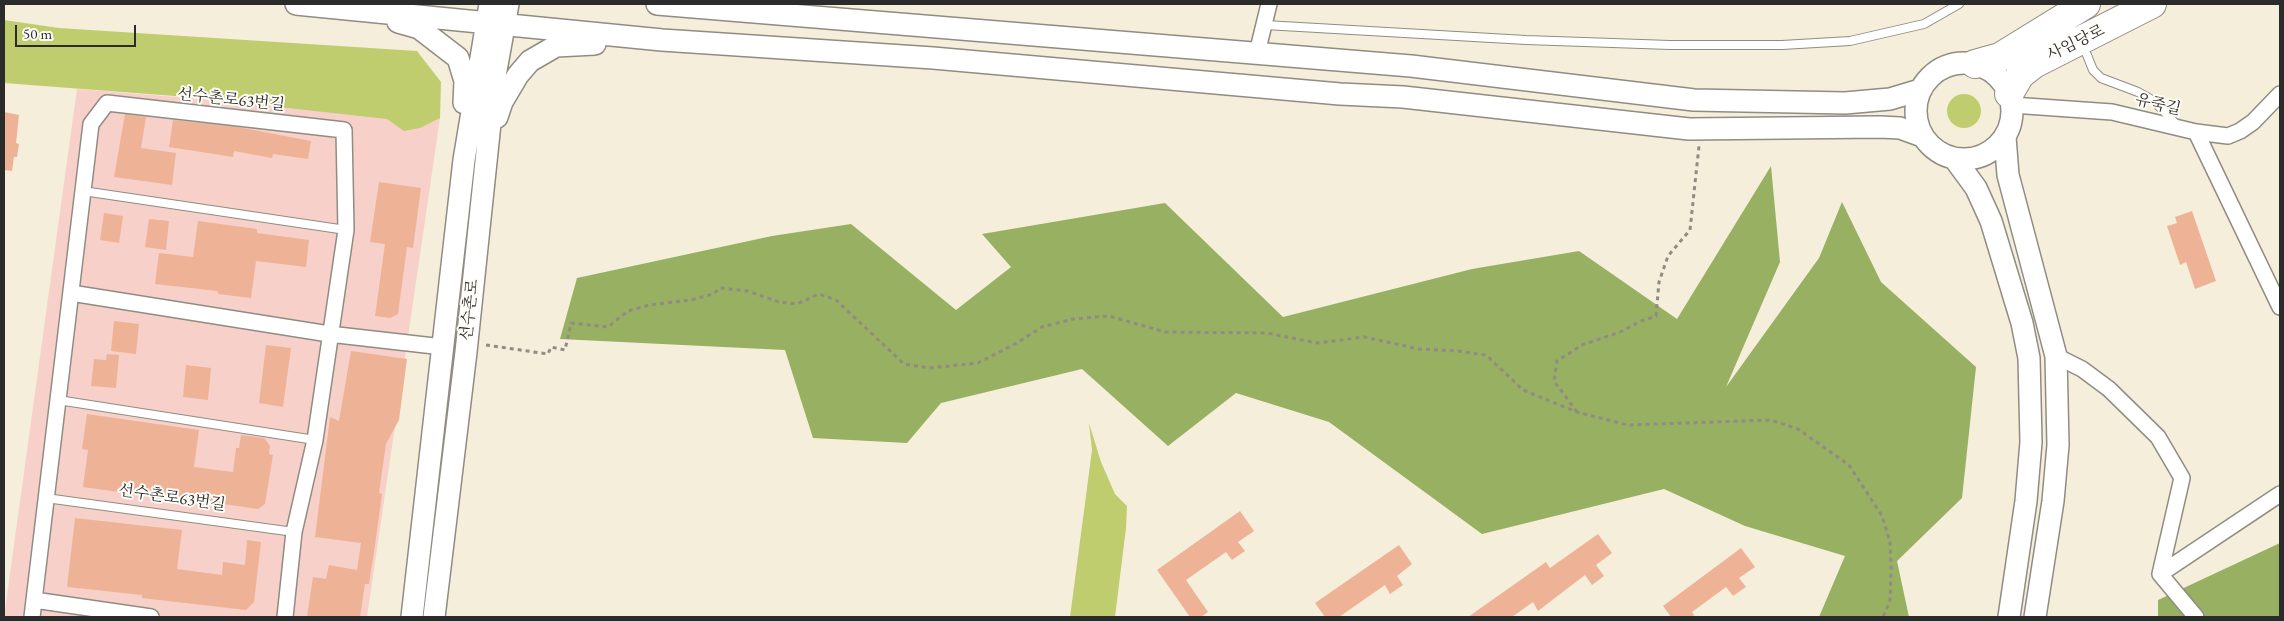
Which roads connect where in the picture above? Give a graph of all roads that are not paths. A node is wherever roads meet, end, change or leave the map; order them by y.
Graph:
1 (296, 4) edge
2 (508, 4) edge
3 (662, 4) edge
4 (1269, 4) edge
5 (1959, 4) edge
6 (2086, 4) edge
7 (2152, 4) edge
8 (350, 10) junction
9 (494, 17) edge
10 (1265, 25) junction
11 (662, 40) junction
12 (1257, 53) junction
13 (2087, 55) dead end
14 (1975, 64) junction
15 (1920, 90) junction
16 (2280, 94) edge
17 (2010, 99) junction
18 (2180, 128) junction
19 (2196, 132) junction
20 (1922, 136) junction
21 (2005, 137) junction
22 (488, 141) junction
23 (1954, 158) junction
24 (464, 160) junction
25 (83, 191) junction
26 (346, 230) junction
27 (71, 293) junction
28 (2280, 307) edge
29 (329, 334) junction
30 (443, 347) junction
31 (2056, 356) junction
32 (58, 400) junction
33 (315, 440) junction
34 (2280, 494) edge
35 (46, 498) junction
36 (294, 532) junction
37 (2160, 574) junction
38 (34, 600) junction
39 (32, 617) edge
40 (151, 617) edge
41 (285, 617) edge
42 (412, 617) edge
43 (434, 617) edge
44 (2009, 617) edge
45 (2035, 617) edge
46 (2196, 617) edge

1 - 8 street
2 - 9 street, 선수촌로
3 - 12 street
4 - 10 street
5 - 10 lane
6 - 14 highway, 사임당로
7 - 17 highway, 사임당로
8 - 9 street
8 - 24 street
9 - 11 street
9 - 22 street, 선수촌로
9 - 24 street, 선수촌로
10 - 12 street
11 - 20 street
11 - 22 street
12 - 15 street
13 - 18 lane
14 - 15 street
14 - 17 street
15 - 20 street
16 - 19 street, 유죽길
17 - 18 street, 유죽길
17 - 21 street
18 - 19 street, 유죽길
19 - 28 street
20 - 23 street
21 - 23 street
21 - 31 street
22 - 43 street, 선수촌로
23 - 44 street
24 - 30 street, 선수촌로
25 - 26 lane
25 - 26 street, 선수촌로63번길
25 - 27 street, 선수촌로63번길
26 - 29 street, 선수촌로63번길
27 - 29 street
27 - 32 street, 선수촌로63번길
29 - 30 street
29 - 33 street, 선수촌로63번길
30 - 42 street, 선수촌로
31 - 37 street
31 - 45 street
32 - 33 lane
32 - 35 street, 선수촌로63번길
33 - 36 street, 선수촌로63번길
34 - 37 street
35 - 36 lane, 선수촌로63번길
35 - 38 street, 선수촌로63번길
36 - 41 street, 선수촌로63번길
37 - 46 street
38 - 39 street, 선수촌로63번길
38 - 40 street

